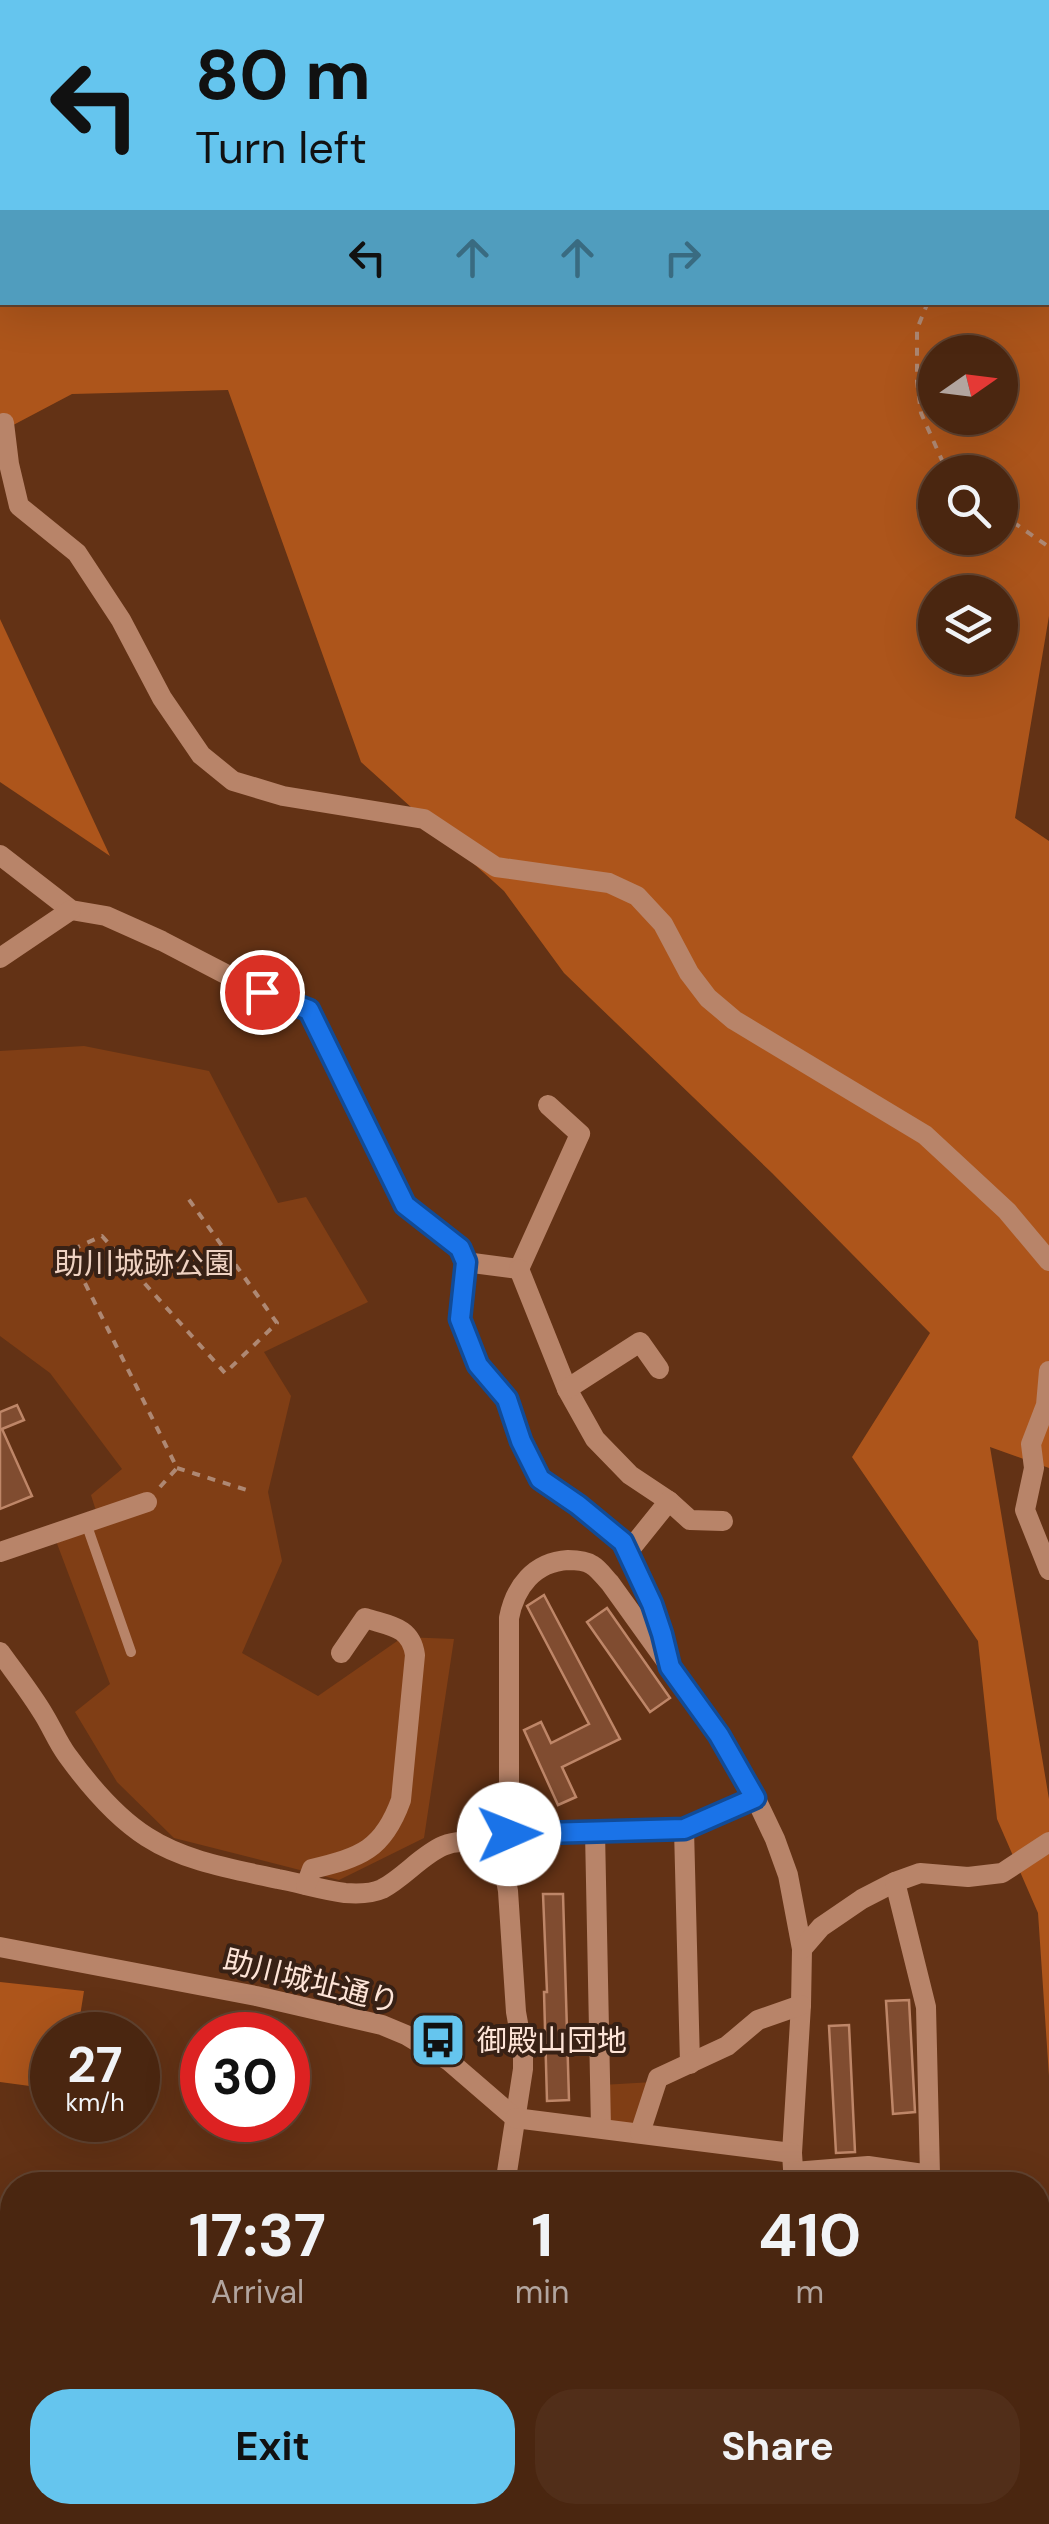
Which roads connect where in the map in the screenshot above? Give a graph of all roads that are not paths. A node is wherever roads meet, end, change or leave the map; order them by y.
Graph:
1 (4, 422) dead end
2 (0, 855) edge
3 (71, 910) junction
4 (0, 958) edge
5 (548, 1105) dead end
6 (1049, 1261) edge
7 (466, 1262) junction
8 (519, 1269) junction
9 (659, 1368) dead end
10 (1049, 1371) edge
11 (567, 1389) junction
12 (1042, 1471) edge
13 (669, 1500) junction
14 (147, 1502) road end
15 (723, 1521) dead end
16 (86, 1522) junction
17 (0, 1552) edge
18 (628, 1552) junction
19 (1049, 1570) edge
20 (0, 1652) edge
21 (131, 1652) dead end
22 (342, 1654) dead end
23 (670, 1667) junction
24 (755, 1798) junction
25 (684, 1829) junction
26 (595, 1832) junction
27 (509, 1834) junction
28 (1049, 1842) edge
29 (506, 1874) junction
30 (895, 1882) junction
31 (306, 1885) junction
32 (0, 1947) edge
33 (802, 1949) junction
34 (801, 2005) junction
35 (690, 2064) junction
36 (516, 2118) junction
37 (601, 2128) junction
38 (640, 2133) junction
39 (793, 2170) edge
40 (507, 2172) edge
41 (909, 2172) edge
42 (930, 2172) edge

1 - 6 street
2 - 3 street
3 - 4 street
3 - 7 street
5 - 8 street
7 - 8 street
7 - 18 street
8 - 11 street
9 - 11 street
10 - 12 street
11 - 13 street
12 - 19 street
13 - 15 street
13 - 18 street
14 - 16 street
16 - 17 street
16 - 21 lane
18 - 23 street
20 - 31 street
22 - 31 street
23 - 24 street
23 - 27 street
24 - 25 street
24 - 33 street
25 - 26 street
25 - 35 street
26 - 27 street
26 - 37 street
27 - 29 street
28 - 30 street
29 - 31 street
29 - 36 street
30 - 33 street
30 - 42 street
32 - 36 street, 助川城址通り
33 - 34 street
34 - 35 street
34 - 39 street
35 - 38 street
36 - 37 street
36 - 40 street
37 - 38 street
38 - 39 street
39 - 41 street

